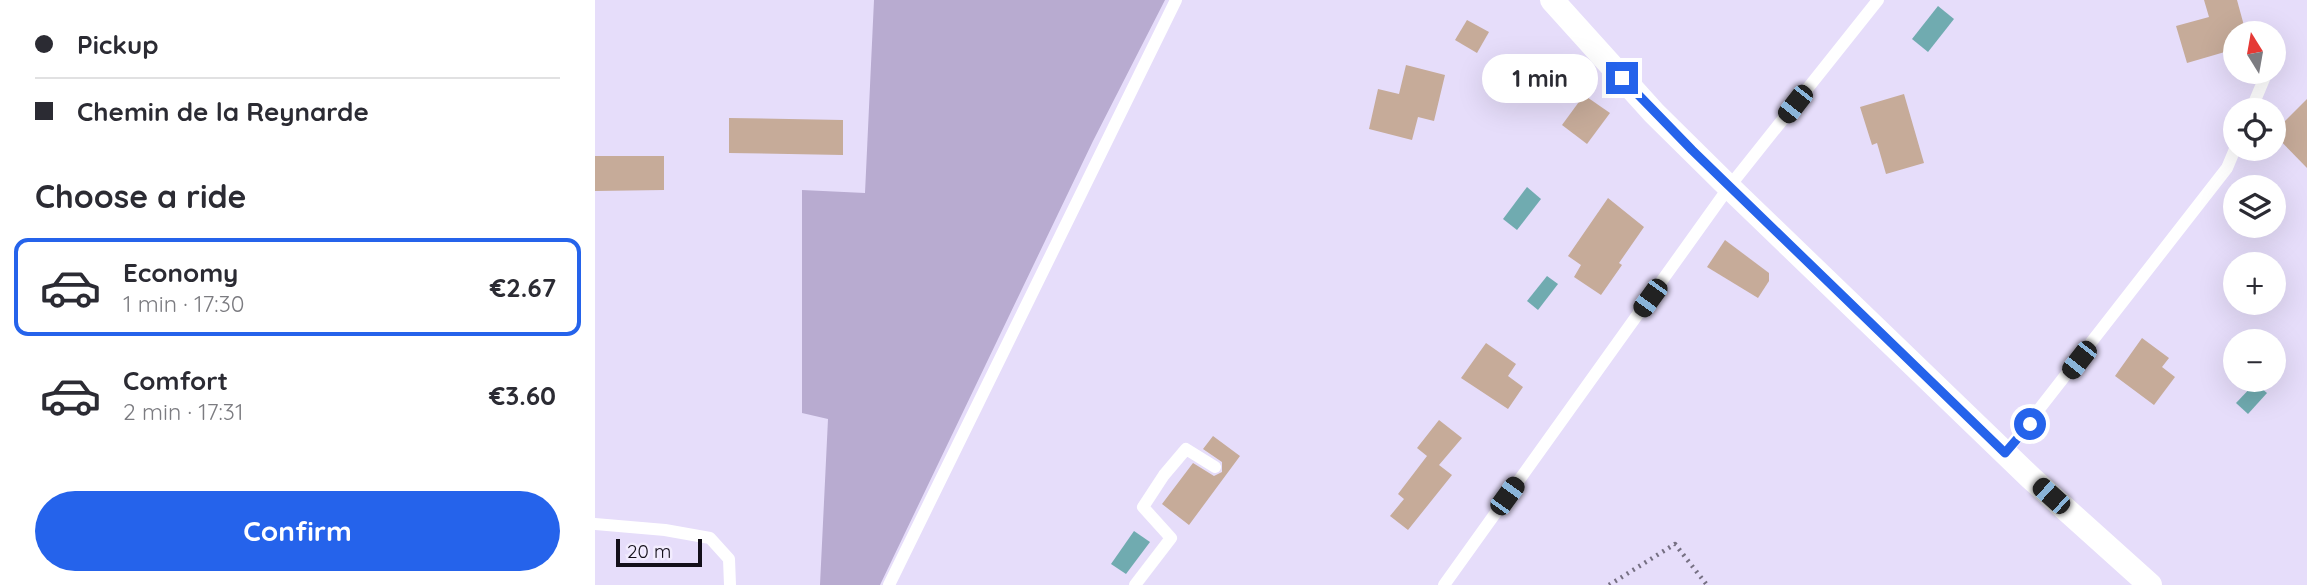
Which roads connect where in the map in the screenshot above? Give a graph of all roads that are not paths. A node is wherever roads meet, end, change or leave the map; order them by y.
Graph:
1 (1176, 0) edge
2 (1552, 0) edge
3 (1878, 0) edge
4 (2230, 161) edge
5 (1730, 187) junction
6 (2005, 453) junction
7 (1215, 467) dead end
8 (595, 524) edge
9 (730, 585) edge
10 (889, 585) edge
11 (1135, 585) edge
12 (1444, 585) edge
13 (2150, 585) edge

1 - 10 lane
2 - 5 street
3 - 5 lane
4 - 6 lane
5 - 6 street
5 - 12 lane
6 - 13 street
7 - 11 lane
8 - 9 lane

